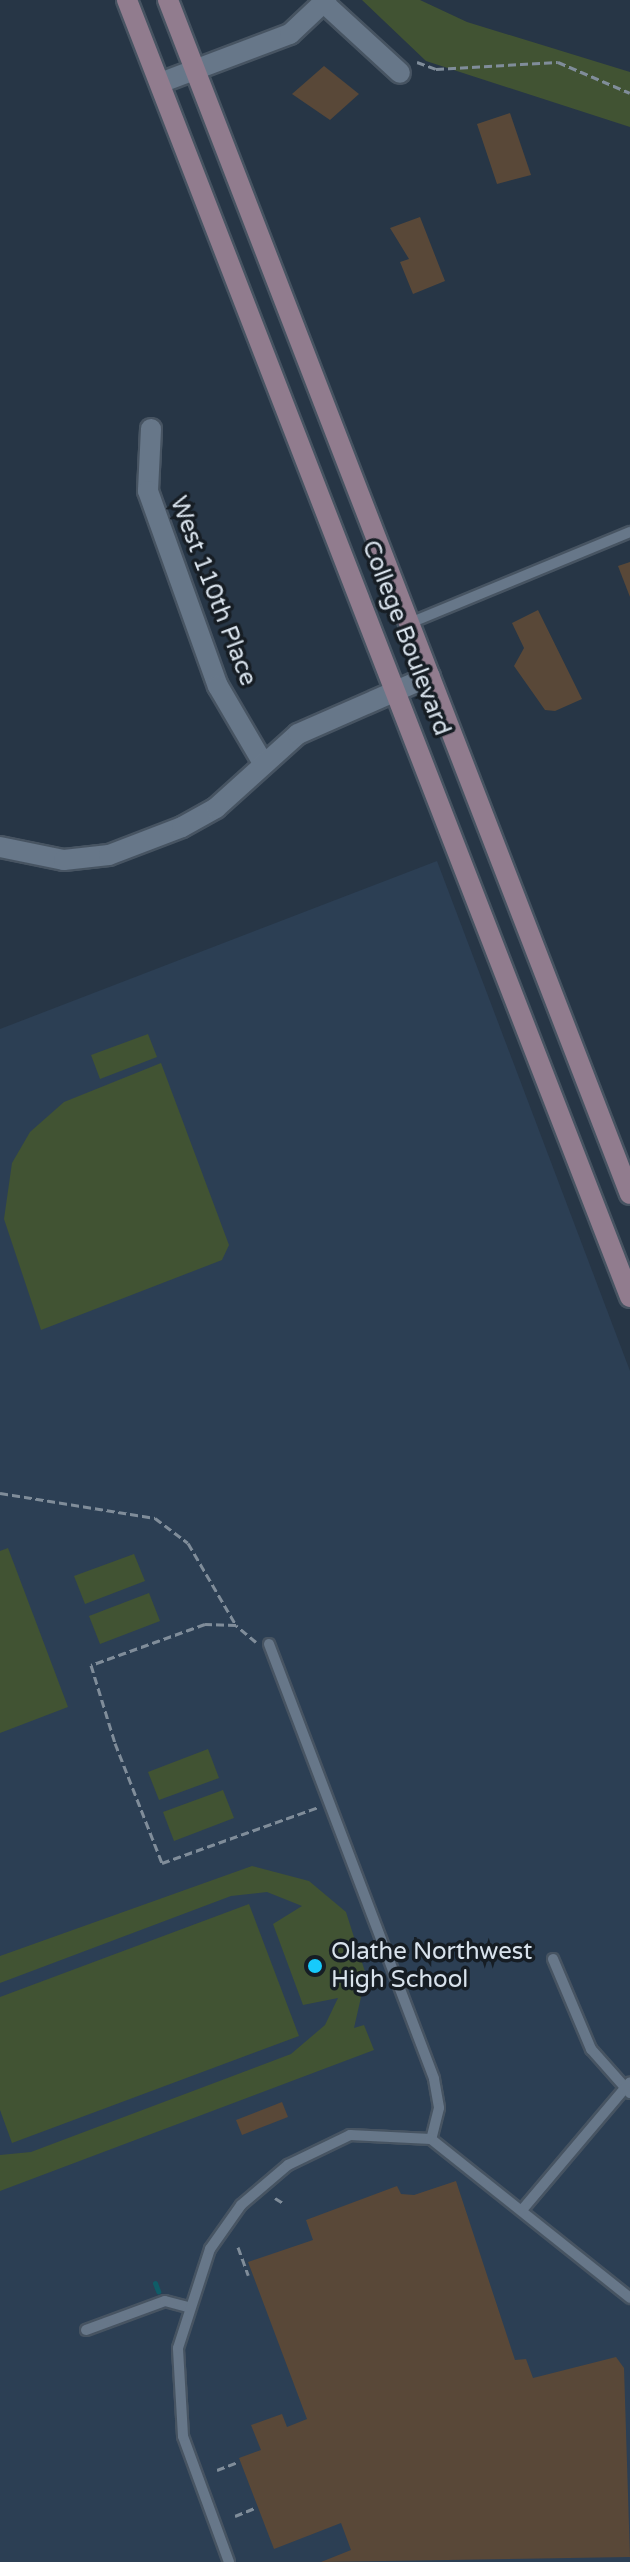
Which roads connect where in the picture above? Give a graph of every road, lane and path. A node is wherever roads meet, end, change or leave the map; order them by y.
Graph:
1 (127, 0) edge
2 (168, 0) edge
3 (325, 1) edge
4 (407, 66) joint
5 (196, 69) junction
6 (160, 83) junction
7 (630, 93) edge
8 (151, 429) dead end
9 (630, 532) edge
10 (410, 623) junction
11 (430, 676) junction
12 (398, 689) junction
13 (263, 763) junction
14 (0, 847) edge
15 (630, 1194) edge
16 (630, 1297) edge
17 (0, 1493) edge
18 (236, 1625) junction
19 (263, 1645) joint
20 (318, 1807) dead end
21 (553, 1959) dead end
22 (628, 2088) edge
23 (431, 2139) junction
24 (275, 2198) dead end
25 (283, 2203) dead end
26 (522, 2210) junction
27 (238, 2247) dead end
28 (248, 2275) dead end
29 (630, 2298) edge
30 (187, 2307) junction
31 (86, 2330) dead end
32 (238, 2462) dead end
33 (217, 2470) dead end
34 (255, 2508) dead end
35 (235, 2516) dead end
36 (229, 2562) edge

1 - 6 main road, College Boulevard
2 - 5 main road, College Boulevard
3 - 4 street
3 - 5 street
4 - 7 path
5 - 6 street
5 - 10 main road, College Boulevard
6 - 12 main road, College Boulevard
8 - 13 street, West 110th Place
9 - 10 lane
10 - 11 main road, College Boulevard
11 - 12 street
11 - 15 main road, College Boulevard
12 - 13 street
12 - 16 main road, College Boulevard
13 - 14 street
17 - 18 path
18 - 19 path
18 - 20 path
19 - 23 lane
21 - 22 lane
22 - 26 lane
23 - 26 lane
23 - 30 lane
24 - 25 path
26 - 29 lane
27 - 28 path
30 - 31 lane
30 - 36 lane
32 - 33 path
34 - 35 path

